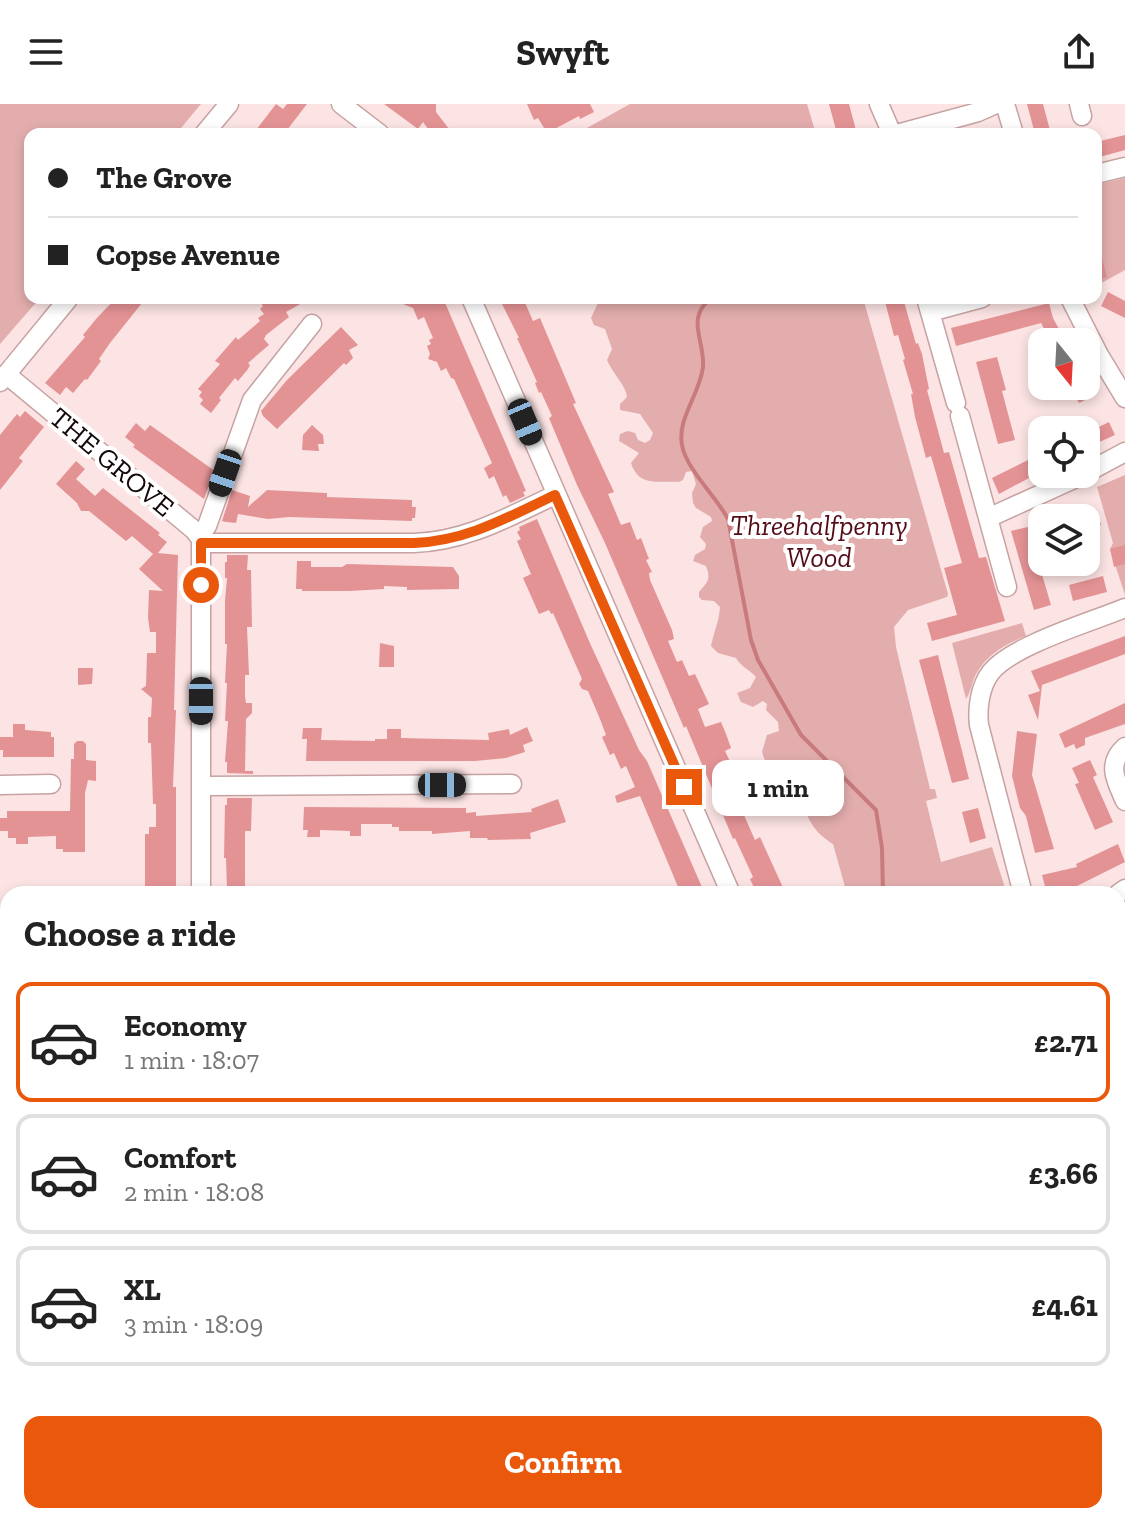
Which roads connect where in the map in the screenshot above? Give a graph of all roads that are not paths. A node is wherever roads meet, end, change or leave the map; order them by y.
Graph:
1 (229, 104) edge
2 (341, 104) edge
3 (879, 104) edge
4 (996, 104) edge
5 (1005, 104) edge
6 (209, 128) edge
7 (372, 128) edge
8 (891, 128) edge
9 (917, 128) edge
10 (1012, 128) edge
11 (1125, 167) edge
12 (1102, 173) edge
13 (64, 304) edge
14 (474, 304) edge
15 (1073, 304) edge
16 (928, 305) edge
17 (312, 324) dead end
18 (3, 378) edge
19 (1125, 398) edge
20 (1125, 452) edge
21 (1100, 466) edge
22 (1054, 488) edge
23 (555, 495) junction
24 (988, 518) junction
25 (200, 539) junction
26 (1007, 587) dead end
27 (1125, 608) edge
28 (1125, 747) edge
29 (51, 784) dead end
30 (512, 784) dead end
31 (0, 785) edge
32 (202, 786) junction
33 (1125, 801) edge
34 (201, 886) edge
35 (727, 886) edge
36 (1021, 886) edge

1 - 6 street
2 - 7 street
3 - 8 street
4 - 9 street
5 - 10 street
11 - 12 street
13 - 18 street
14 - 23 street
15 - 19 street
16 - 24 street
17 - 25 street
18 - 25 street, THE GROVE
20 - 21 street
22 - 24 street
23 - 25 street
23 - 35 street
24 - 26 street
25 - 32 street
27 - 36 street
28 - 33 street
29 - 31 street
30 - 32 street
32 - 34 street

